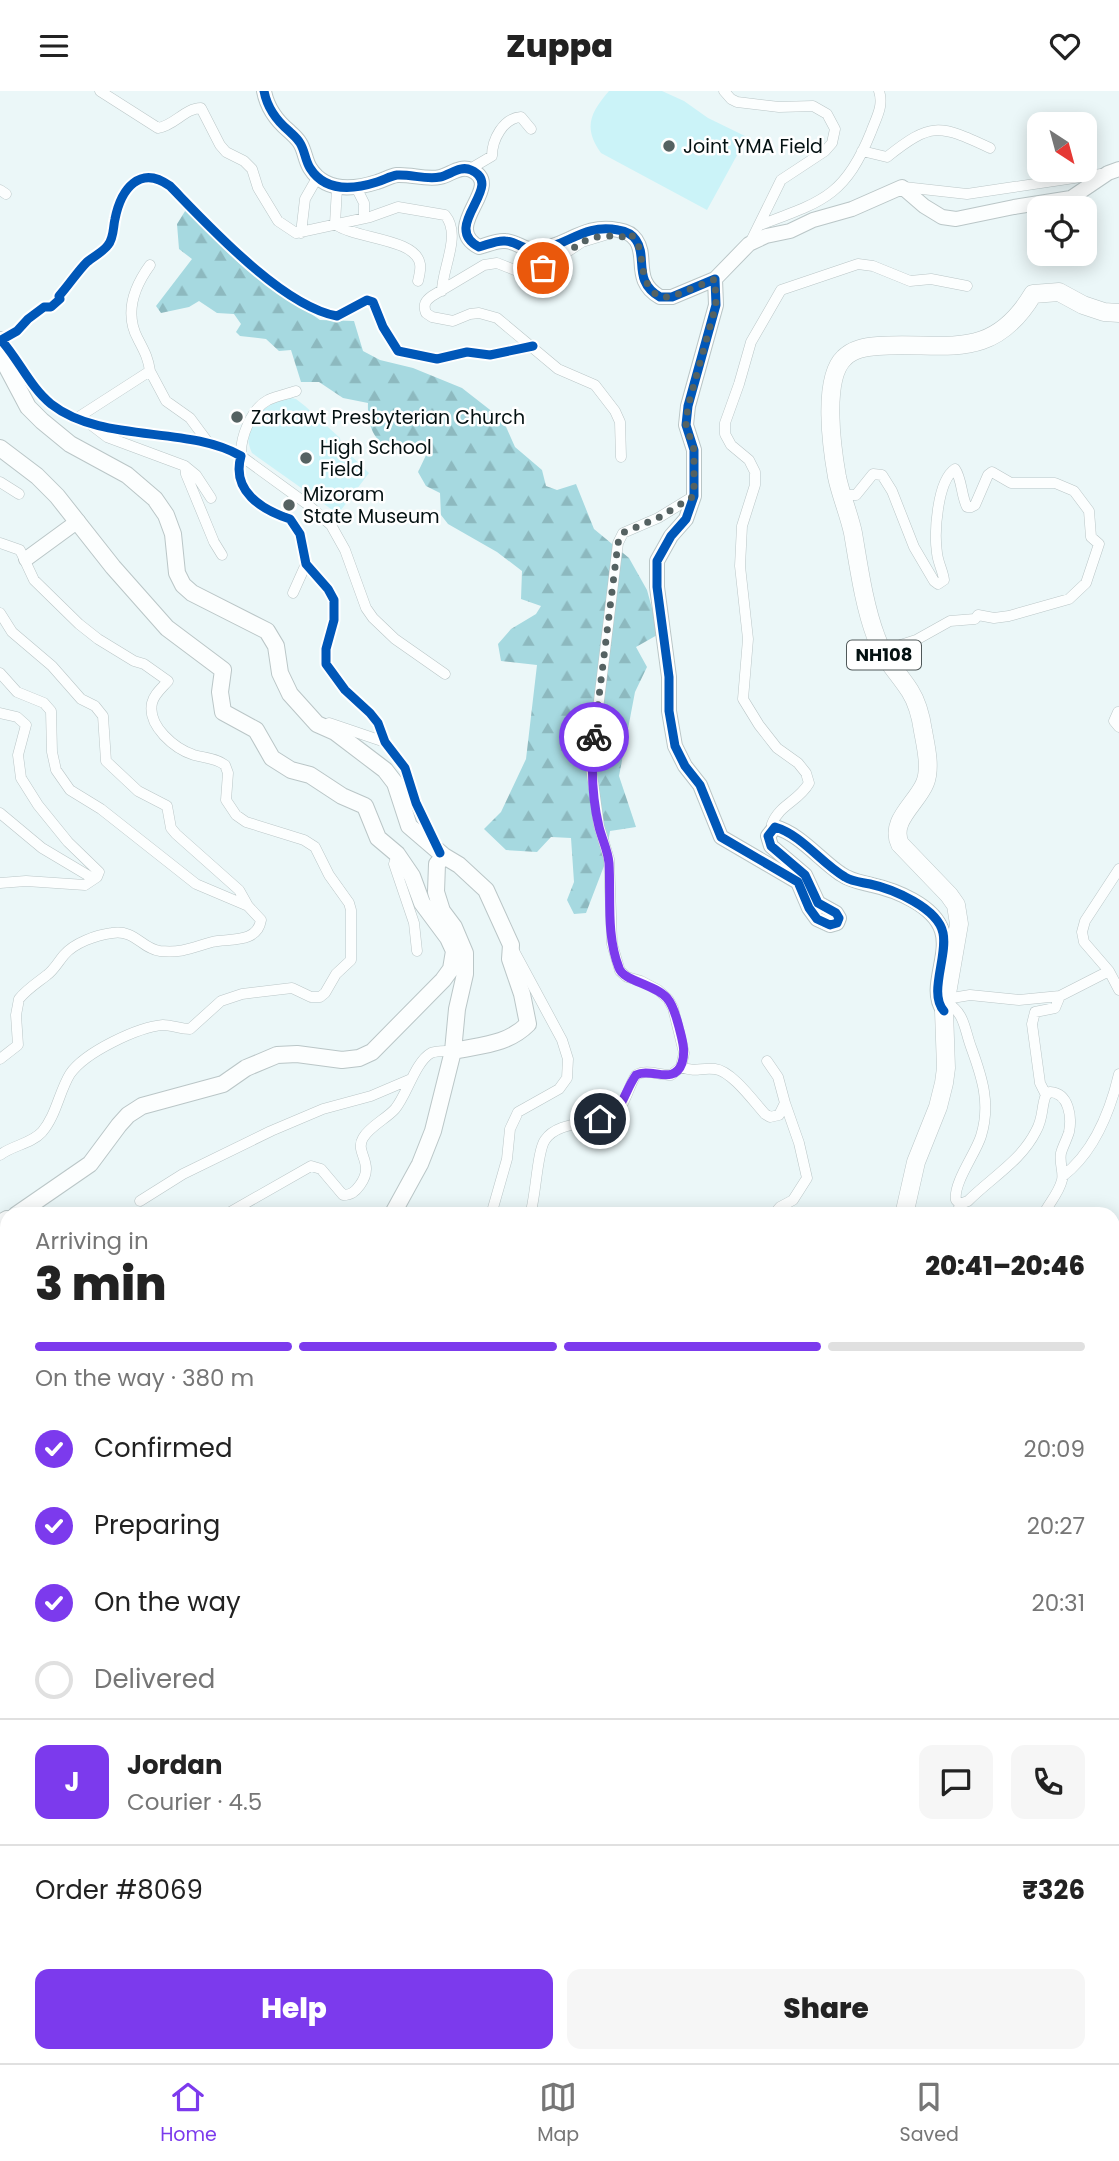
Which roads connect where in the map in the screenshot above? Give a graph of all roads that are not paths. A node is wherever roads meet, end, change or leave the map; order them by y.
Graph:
1 (100, 91) edge
2 (264, 91) edge
3 (724, 91) edge
4 (879, 91) edge
5 (531, 129) dead end
6 (990, 148) dead end
7 (862, 151) junction
8 (470, 169) junction
9 (1114, 171) edge
10 (317, 178) junction
11 (365, 185) junction
12 (902, 187) junction
13 (337, 188) junction
14 (364, 218) junction
15 (335, 224) junction
16 (760, 225) junction
17 (301, 233) junction
18 (629, 233) junction
19 (749, 244) junction
20 (150, 265) dead end
21 (715, 279) junction
22 (418, 281) dead end
23 (967, 286) dead end
24 (442, 291) junction
25 (1119, 313) edge
26 (1, 340) edge
27 (533, 346) junction
28 (150, 371) junction
29 (296, 391) dead end
30 (82, 419) junction
31 (207, 441) junction
32 (0, 448) edge
33 (241, 456) junction
34 (621, 457) dead end
35 (186, 467) junction
36 (0, 482) edge
37 (841, 490) junction
38 (19, 494) dead end
39 (694, 496) junction
40 (211, 498) dead end
41 (78, 521) junction
42 (0, 543) edge
43 (222, 555) dead end
44 (26, 559) junction
45 (306, 564) junction
46 (293, 593) dead end
47 (0, 613) edge
48 (881, 650) junction
49 (0, 673) edge
50 (445, 674) dead end
51 (1118, 712) edge
52 (0, 713) edge
53 (322, 726) junction
54 (1119, 727) edge
55 (385, 742) junction
56 (0, 813) edge
57 (775, 827) junction
58 (397, 854) junction
59 (442, 854) junction
60 (1119, 869) edge
61 (94, 879) junction
62 (0, 883) edge
63 (248, 906) junction
64 (511, 945) junction
65 (417, 951) dead end
66 (1109, 971) junction
67 (1119, 990) edge
68 (1059, 996) junction
69 (945, 1004) junction
70 (453, 1051) junction
71 (0, 1059) edge
72 (767, 1061) dead end
73 (681, 1067) junction
74 (1119, 1075) edge
75 (411, 1079) junction
76 (1046, 1095) junction
77 (785, 1103) junction
78 (0, 1155) edge
79 (1063, 1176) junction
80 (140, 1201) dead end
81 (960, 1204) junction
82 (28, 1207) edge
83 (239, 1207) edge
84 (397, 1207) edge
85 (493, 1207) edge
86 (532, 1207) edge
87 (780, 1207) edge
88 (906, 1207) edge
89 (959, 1207) edge
90 (1048, 1207) edge

1 - 17 street
2 - 10 street
3 - 16 street
4 - 7 street
5 - 8 street
6 - 7 street
7 - 16 street
8 - 11 street
8 - 18 street
9 - 12 street
9 - 12 street
10 - 13 street
10 - 17 street
11 - 13 street
11 - 14 street
12 - 19 street
13 - 15 street
14 - 15 street
14 - 24 street
15 - 17 street
15 - 22 street
16 - 19 street
18 - 21 street
18 - 24 street
19 - 21 street
20 - 28 street
21 - 39 street
23 - 57 street
24 - 27 street
25 - 37 highway, NH108
26 - 27 street
26 - 30 street
26 - 53 main road
27 - 34 street
28 - 30 street
28 - 31 street
29 - 33 street
30 - 31 street
30 - 35 street
31 - 33 street
32 - 41 main road
33 - 45 street
33 - 50 street
35 - 40 street
35 - 43 street
36 - 38 street
37 - 48 highway, NH108
37 - 48 street
39 - 57 street
39 - 73 street
41 - 44 street
41 - 58 main road
42 - 44 street
44 - 78 street
45 - 46 street
45 - 55 street
47 - 63 street
48 - 69 highway, NH108
49 - 63 street
51 - 54 street
52 - 61 street
53 - 55 street
53 - 59 main road
55 - 59 street
56 - 61 street
57 - 69 street
58 - 65 street
58 - 82 main road
59 - 64 main road
59 - 70 main road
60 - 66 street
61 - 62 street
63 - 71 street
64 - 70 main road
64 - 85 street
66 - 67 street
66 - 68 street
68 - 69 street
68 - 76 street
69 - 81 street
69 - 88 highway, NH108
70 - 75 street
70 - 84 main road
72 - 77 street
73 - 77 street
73 - 86 street
74 - 79 street
75 - 80 street
75 - 83 street
76 - 79 street
76 - 81 street
77 - 87 street
79 - 90 street
81 - 89 street

